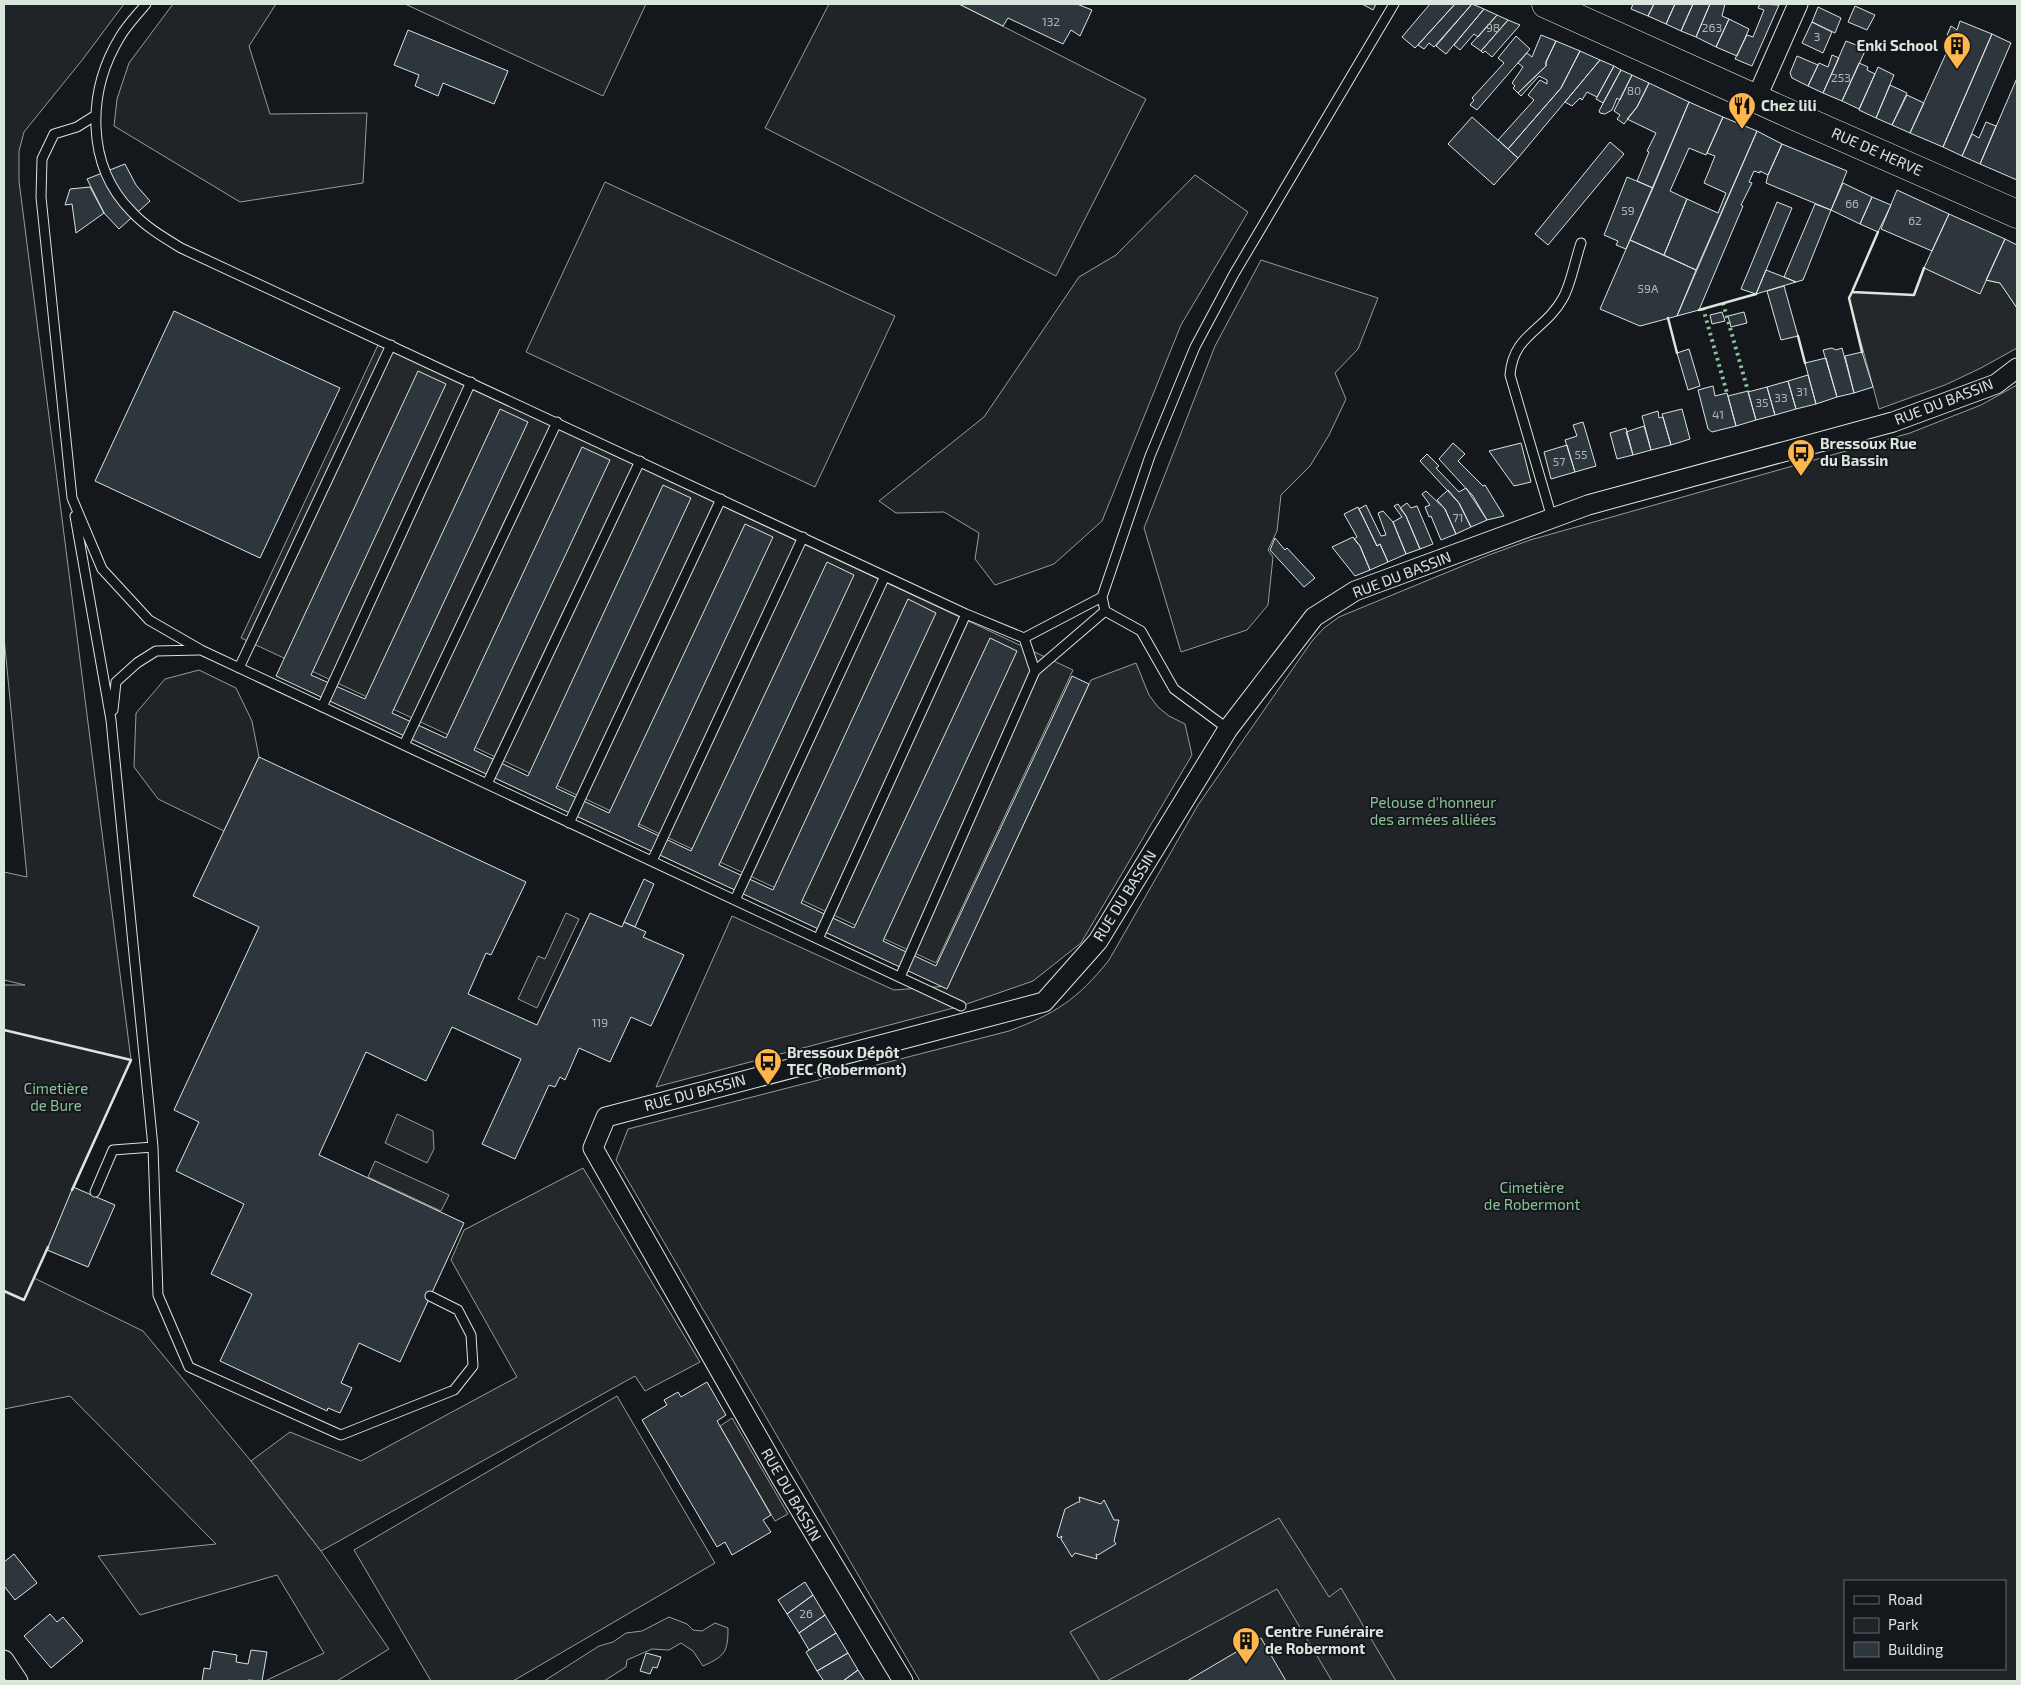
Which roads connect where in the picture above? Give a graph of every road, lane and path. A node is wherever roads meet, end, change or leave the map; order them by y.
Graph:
1 (146, 4) edge
2 (1394, 4) edge
3 (1546, 4) edge
4 (1798, 4) edge
5 (1756, 99) junction
6 (96, 115) junction
7 (2017, 214) edge
8 (1580, 243) dead end
9 (391, 344) junction
10 (2017, 368) edge
11 (471, 382) junction
12 (558, 422) junction
13 (640, 461) junction
14 (72, 498) junction
15 (721, 499) junction
16 (1552, 518) junction
17 (803, 538) junction
18 (885, 576) junction
19 (1102, 597) junction
20 (1105, 611) junction
21 (966, 614) junction
22 (1024, 638) junction
23 (201, 650) junction
24 (239, 668) junction
25 (1035, 671) junction
26 (322, 707) junction
27 (111, 720) junction
28 (1228, 729) junction
29 (404, 745) junction
30 (487, 784) junction
31 (570, 823) junction
32 (652, 861) junction
33 (735, 900) junction
34 (818, 939) junction
35 (900, 977) junction
36 (961, 1006) dead end
37 (153, 1147) junction
38 (95, 1192) dead end
39 (430, 1296) dead end
40 (4, 1660) edge
41 (18, 1681) edge
42 (903, 1681) edge

1 - 6 lane
2 - 19 lane
3 - 5 main road, RUE DE HERVE
4 - 5 street
5 - 7 main road, RUE DE HERVE
6 - 9 lane
6 - 14 lane
8 - 16 lane
9 - 11 lane
9 - 24 lane
10 - 16 street, RUE DU BASSIN
11 - 12 lane
11 - 26 lane
12 - 13 lane
12 - 29 lane
13 - 15 lane
13 - 30 lane
14 - 23 lane
14 - 27 lane
15 - 17 lane
15 - 31 lane
16 - 28 street, RUE DU BASSIN
17 - 18 lane
17 - 32 lane
18 - 21 lane
18 - 33 lane
19 - 20 lane
19 - 22 lane
20 - 25 lane
20 - 28 lane
21 - 22 lane
21 - 34 lane
22 - 25 lane
23 - 24 lane
23 - 27 lane
24 - 26 lane
25 - 35 lane
26 - 29 lane
27 - 37 lane
28 - 42 street, RUE DU BASSIN
29 - 30 lane
30 - 31 lane
31 - 32 lane
32 - 33 lane
33 - 34 lane
34 - 35 lane
35 - 36 lane
37 - 38 lane
37 - 39 lane
40 - 41 street

